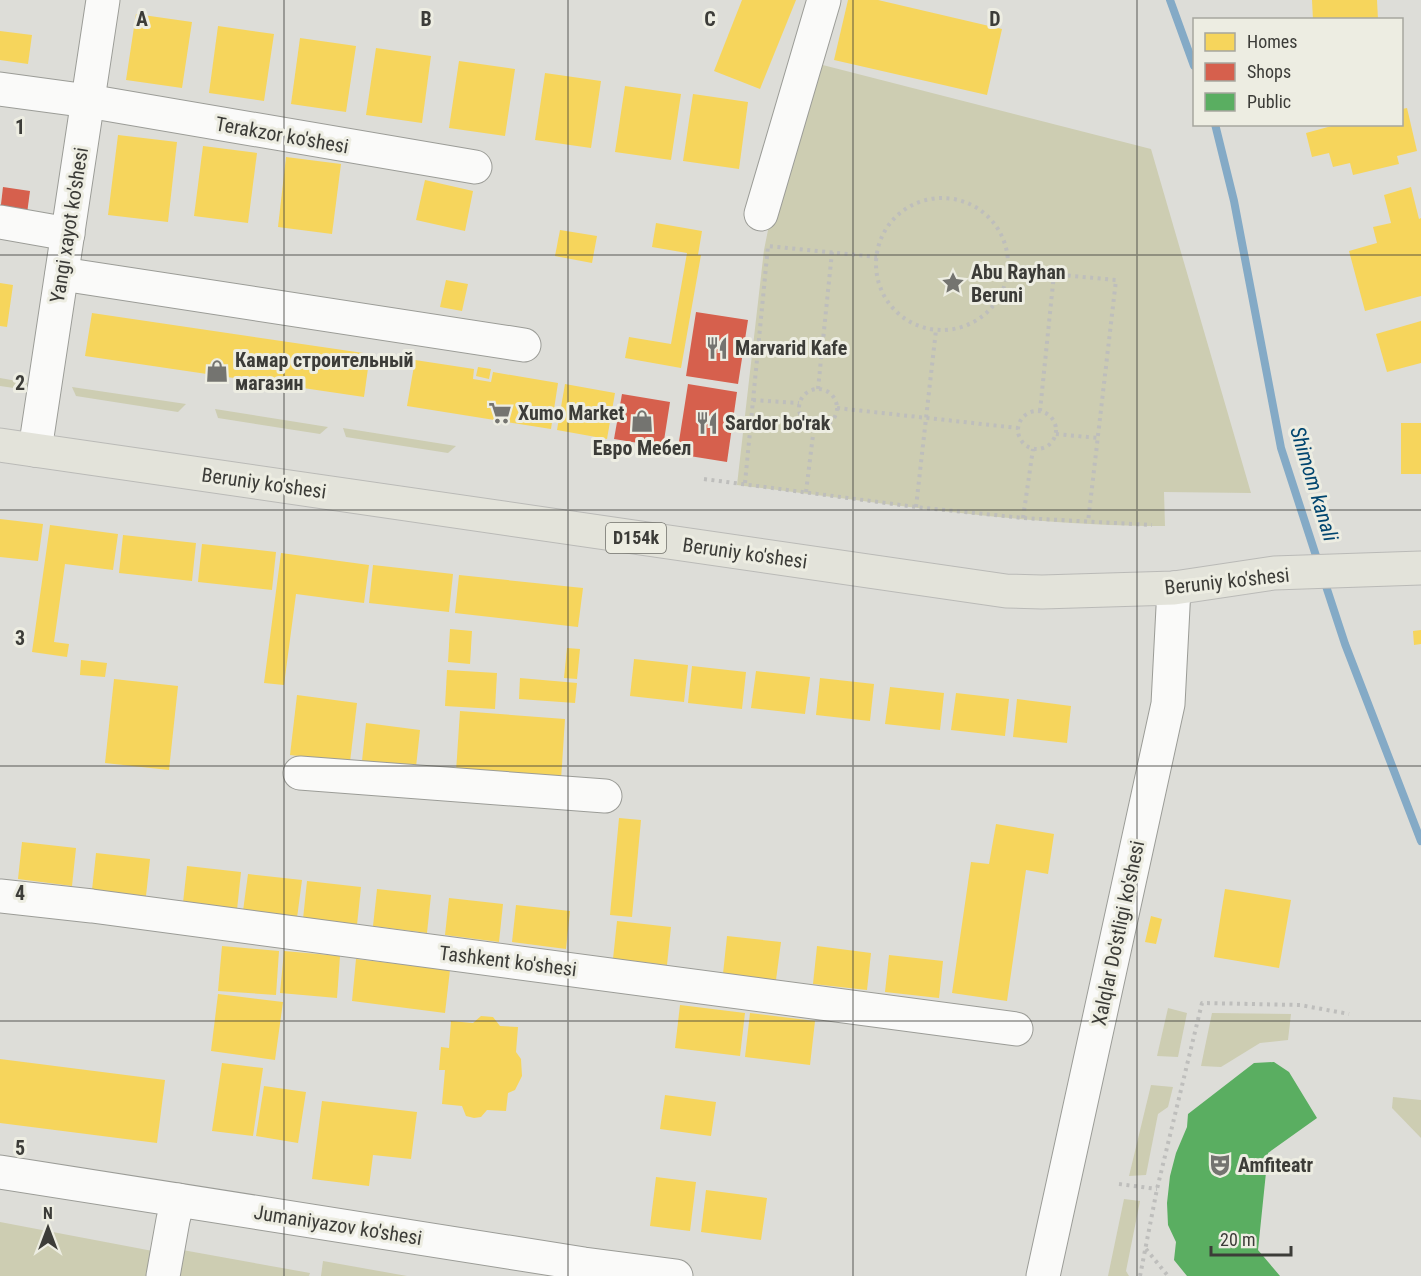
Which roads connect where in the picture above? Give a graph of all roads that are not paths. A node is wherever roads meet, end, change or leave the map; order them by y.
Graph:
1 (103, 0) edge
2 (824, 0) edge
3 (0, 89) edge
4 (88, 101) junction
5 (475, 167) dead end
6 (761, 214) dead end
7 (0, 222) edge
8 (68, 234) junction
9 (62, 274) junction
10 (524, 345) dead end
11 (0, 445) edge
12 (35, 450) junction
13 (1409, 569) edge
14 (1174, 588) junction
15 (300, 774) dead end
16 (605, 796) dead end
17 (0, 896) edge
18 (1016, 1029) dead end
19 (0, 1172) edge
20 (178, 1200) junction
21 (163, 1276) edge
22 (676, 1276) edge
23 (1043, 1276) edge

1 - 4 street, Yangi xayot ko'shesi
2 - 6 street
3 - 4 street, Terakzor ko'shesi
4 - 5 street, Terakzor ko'shesi
4 - 8 street, Yangi xayot ko'shesi
7 - 8 street
8 - 9 street, Yangi xayot ko'shesi
9 - 10 street
9 - 12 street, Yangi xayot ko'shesi
11 - 12 main road, Beruniy ko'shesi / D154k
12 - 14 main road, Beruniy ko'shesi / D154k
13 - 14 main road, Beruniy ko'shesi / D154k
14 - 23 street, Xalqlar Do'stligi ko'shesi
15 - 16 street
17 - 18 street, Tashkent ko'shesi
19 - 20 street, Jumaniyazov ko'shesi
20 - 21 street
20 - 22 street, Jumaniyazov ko'shesi

